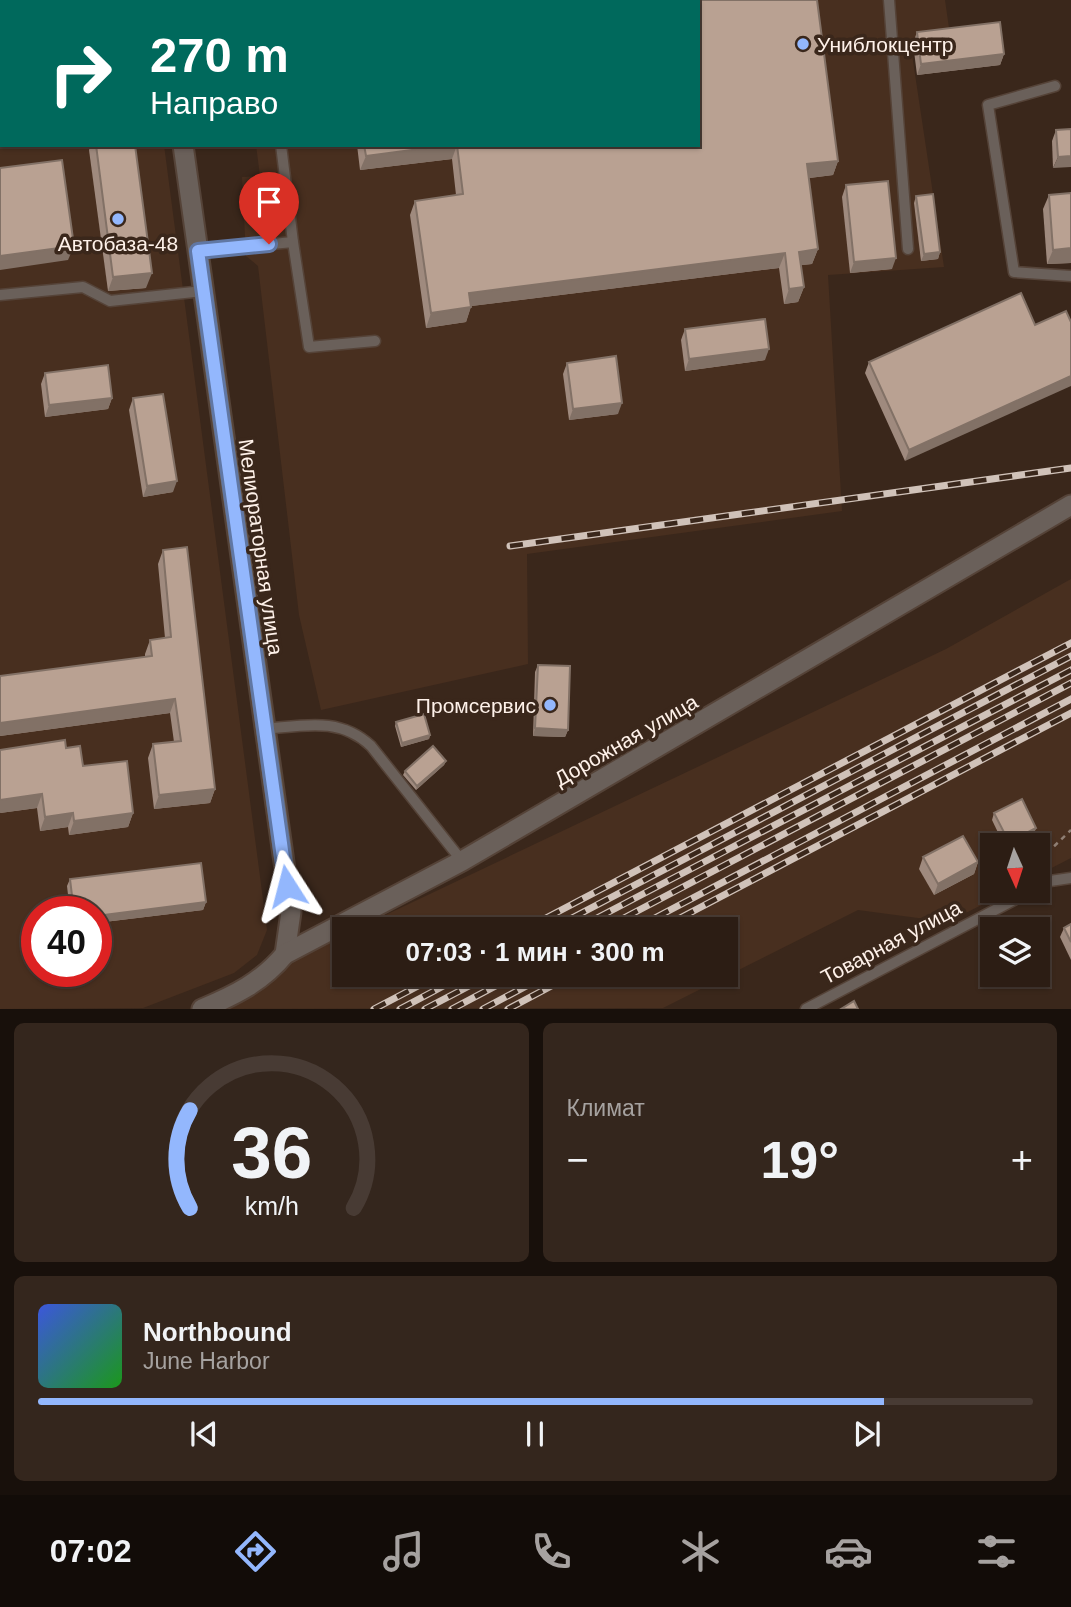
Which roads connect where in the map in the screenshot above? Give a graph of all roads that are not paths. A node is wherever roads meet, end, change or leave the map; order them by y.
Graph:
1 (889, 0) edge
2 (1055, 86) dead end
3 (183, 147) edge
4 (281, 147) edge
5 (293, 242) junction
6 (908, 249) dead end
7 (198, 251) junction
8 (1071, 276) edge
9 (203, 291) junction
10 (0, 295) edge
11 (375, 341) dead end
12 (1071, 505) edge
13 (263, 729) junction
14 (463, 861) junction
15 (1071, 878) edge
16 (1050, 881) edge
17 (1008, 903) edge
18 (285, 954) junction
19 (202, 1009) edge
20 (806, 1009) edge

1 - 6 lane
2 - 8 lane
3 - 7 street, Мелиораторная улица
4 - 5 lane
5 - 7 lane
5 - 11 lane
7 - 9 street, Мелиораторная улица
9 - 10 lane
9 - 13 street, Мелиораторная улица
12 - 14 street, Дорожная улица
13 - 14 lane
13 - 18 street, Мелиораторная улица
14 - 18 street, Дорожная улица
15 - 16 lane
17 - 20 lane, Товарная улица
18 - 19 street, Дорожная улица

